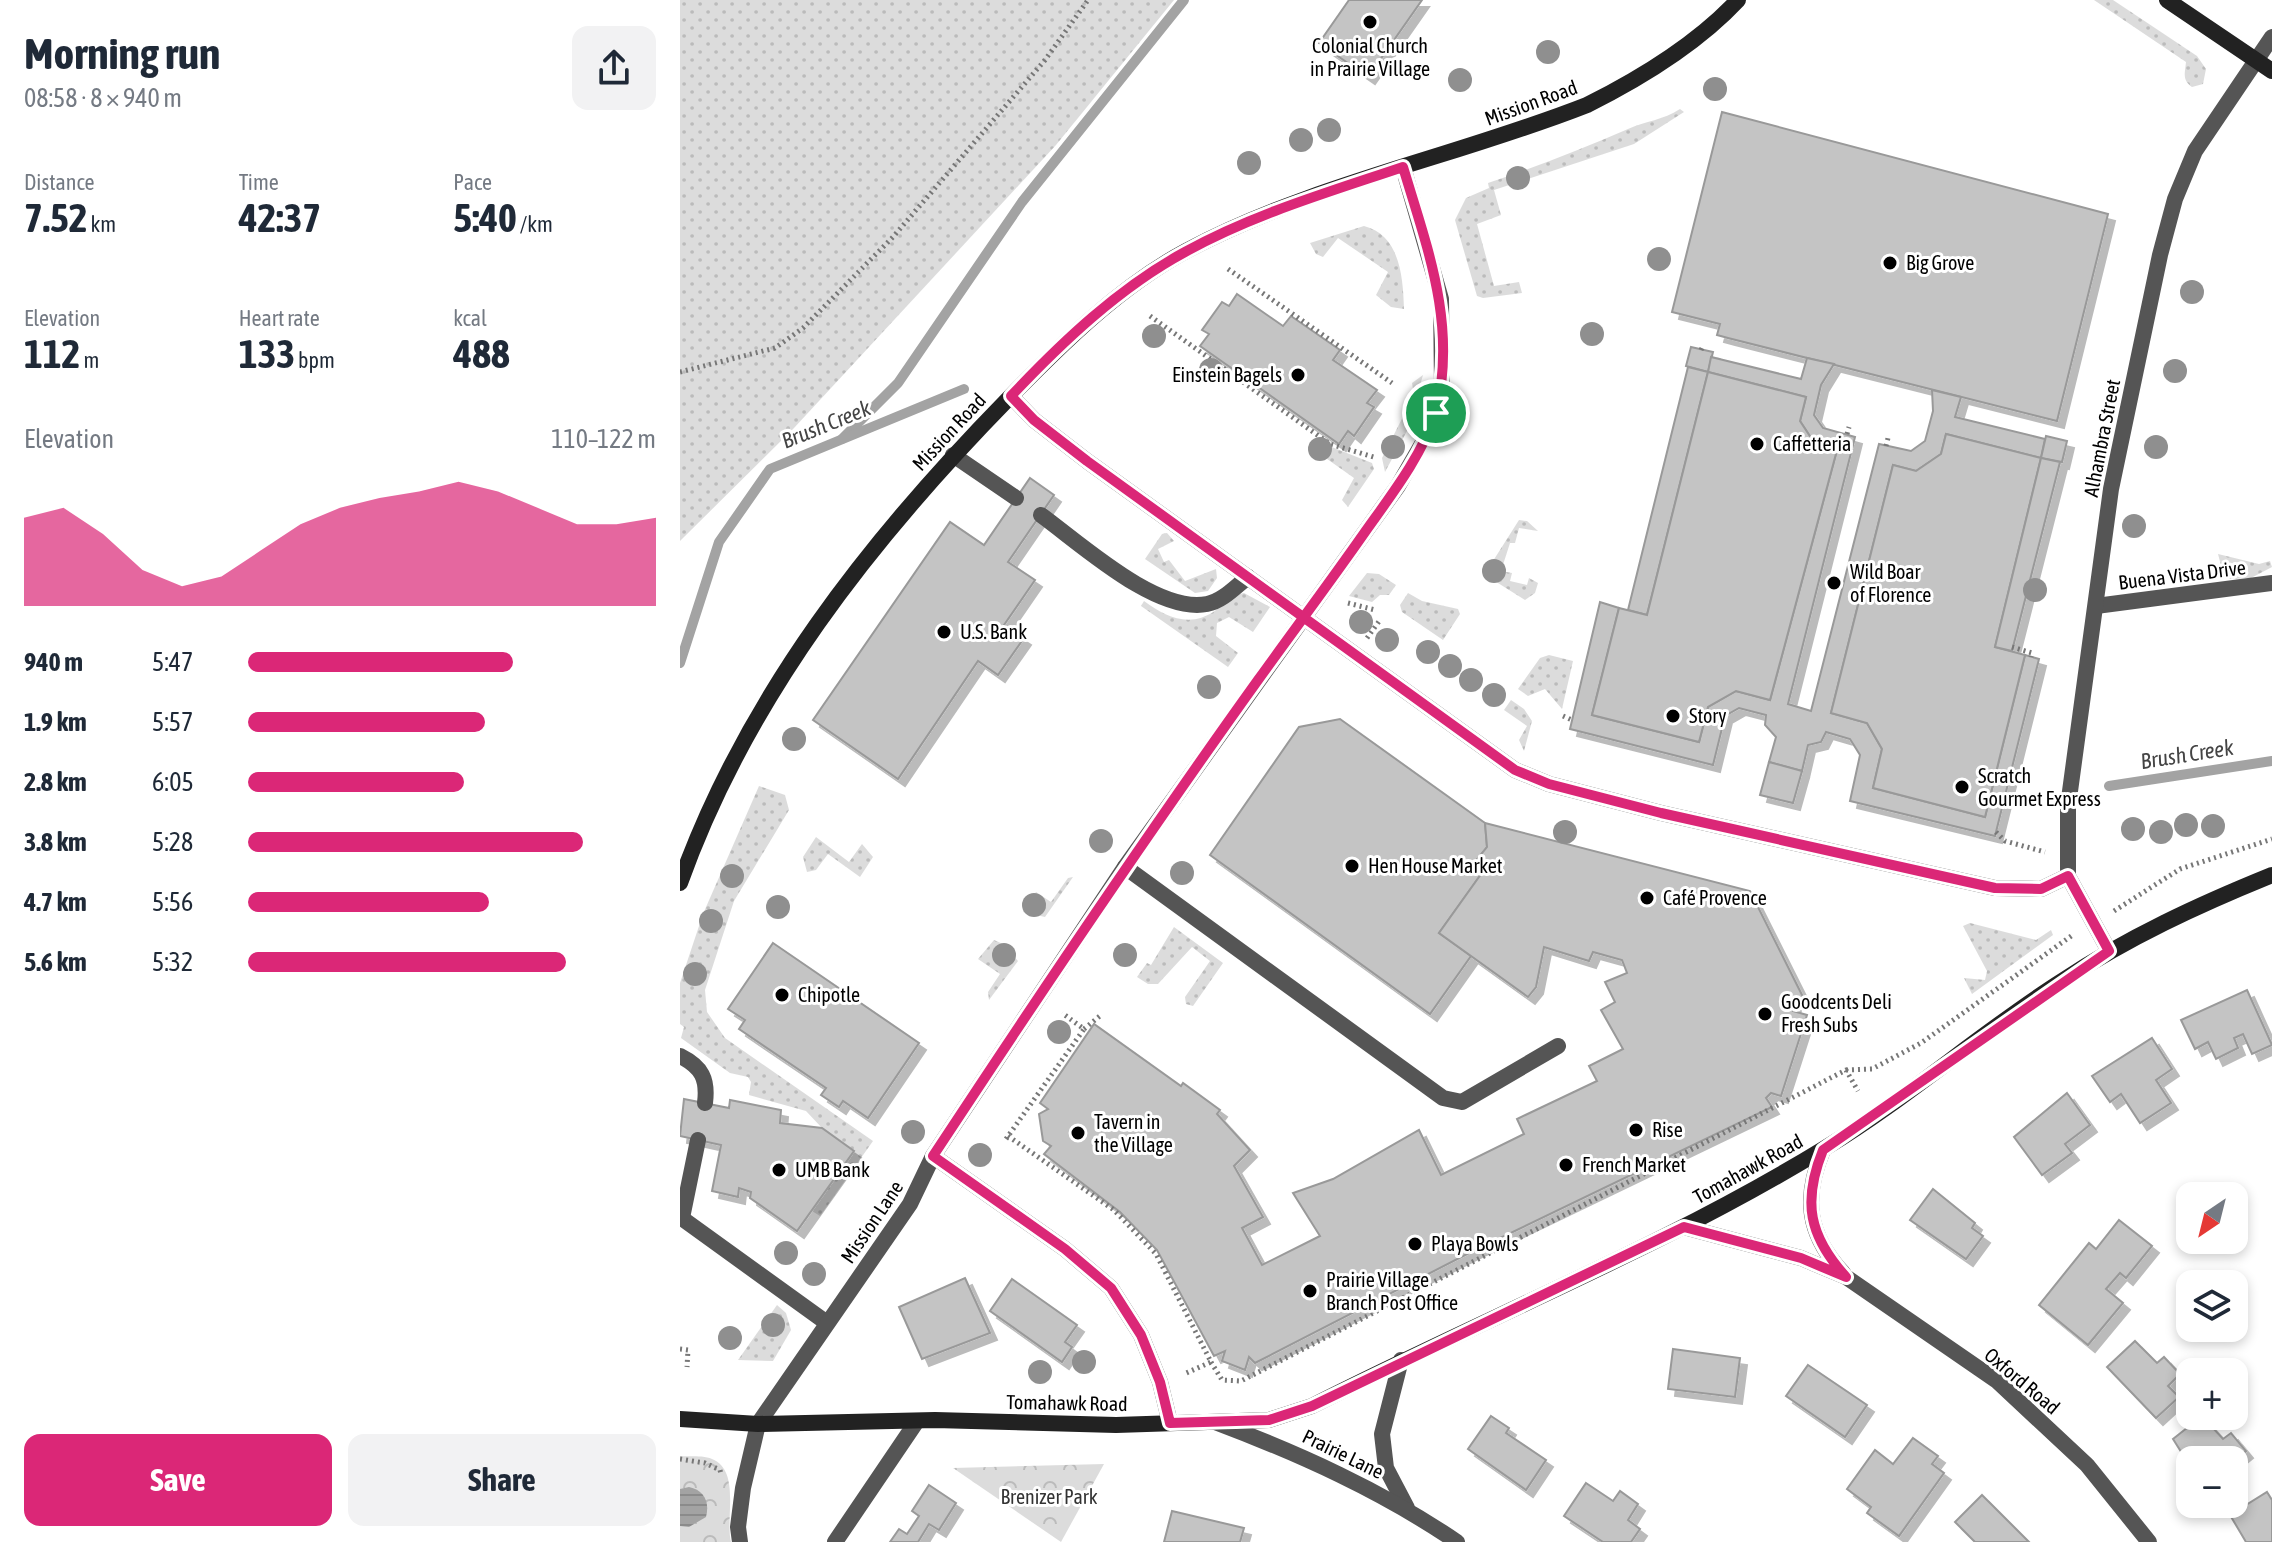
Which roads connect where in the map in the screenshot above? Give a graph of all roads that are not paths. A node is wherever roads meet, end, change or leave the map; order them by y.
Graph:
1 (1738, 0) edge
2 (2167, 0) edge
3 (2272, 37) edge
4 (2257, 60) junction
5 (2272, 71) edge
6 (1403, 167) junction
7 (1011, 396) junction
8 (953, 455) junction
9 (1016, 498) dead end
10 (1041, 515) dead end
11 (1248, 577) junction
12 (2272, 583) edge
13 (2096, 606) junction
14 (1306, 617) junction
15 (1125, 867) junction
16 (2272, 875) edge
17 (2068, 876) junction
18 (680, 883) edge
19 (2109, 951) junction
20 (1558, 1046) dead end
21 (680, 1056) edge
22 (705, 1103) dead end
23 (698, 1140) dead end
24 (1823, 1150) junction
25 (933, 1156) junction
26 (681, 1218) edge
27 (1684, 1227) junction
28 (1846, 1277) junction
29 (827, 1323) junction
30 (1401, 1360) junction
31 (680, 1419) edge
32 (917, 1421) junction
33 (1215, 1422) junction
34 (1170, 1423) junction
35 (758, 1424) junction
36 (1407, 1508) junction
37 (740, 1542) edge
38 (835, 1542) edge
39 (1457, 1542) edge
40 (2149, 1542) edge

1 - 6 street, Mission Road
2 - 4 street
3 - 4 street, Alhambra Street
4 - 5 street
4 - 13 street, Alhambra Street
6 - 7 street, Mission Road
6 - 14 street, Mission Lane
7 - 8 street, Mission Road
7 - 11 street
8 - 9 street
8 - 18 street, Mission Road
10 - 11 street
11 - 14 street
12 - 13 street, Buena Vista Drive
13 - 17 street, Alhambra Street
14 - 15 street, Mission Lane
14 - 17 street
15 - 20 street
15 - 25 street, Mission Lane
16 - 19 street, Tomahawk Road
17 - 19 street
19 - 24 street, Tomahawk Road
21 - 22 street
23 - 26 street
24 - 27 street, Tomahawk Road
24 - 28 street, Oxford Road
25 - 29 street, Mission Lane
25 - 34 street
26 - 29 street
27 - 28 street, Oxford Road
27 - 30 street, Tomahawk Road
28 - 40 street, Oxford Road
29 - 35 street, Mission Lane
30 - 33 street, Tomahawk Road
30 - 36 street, Prairie Lane
31 - 35 street, Tomahawk Road
32 - 34 street, Tomahawk Road
32 - 35 street, Tomahawk Road
32 - 38 street
33 - 34 street, Tomahawk Road
33 - 36 street, Prairie Lane
35 - 37 street
36 - 39 street, Prairie Lane

